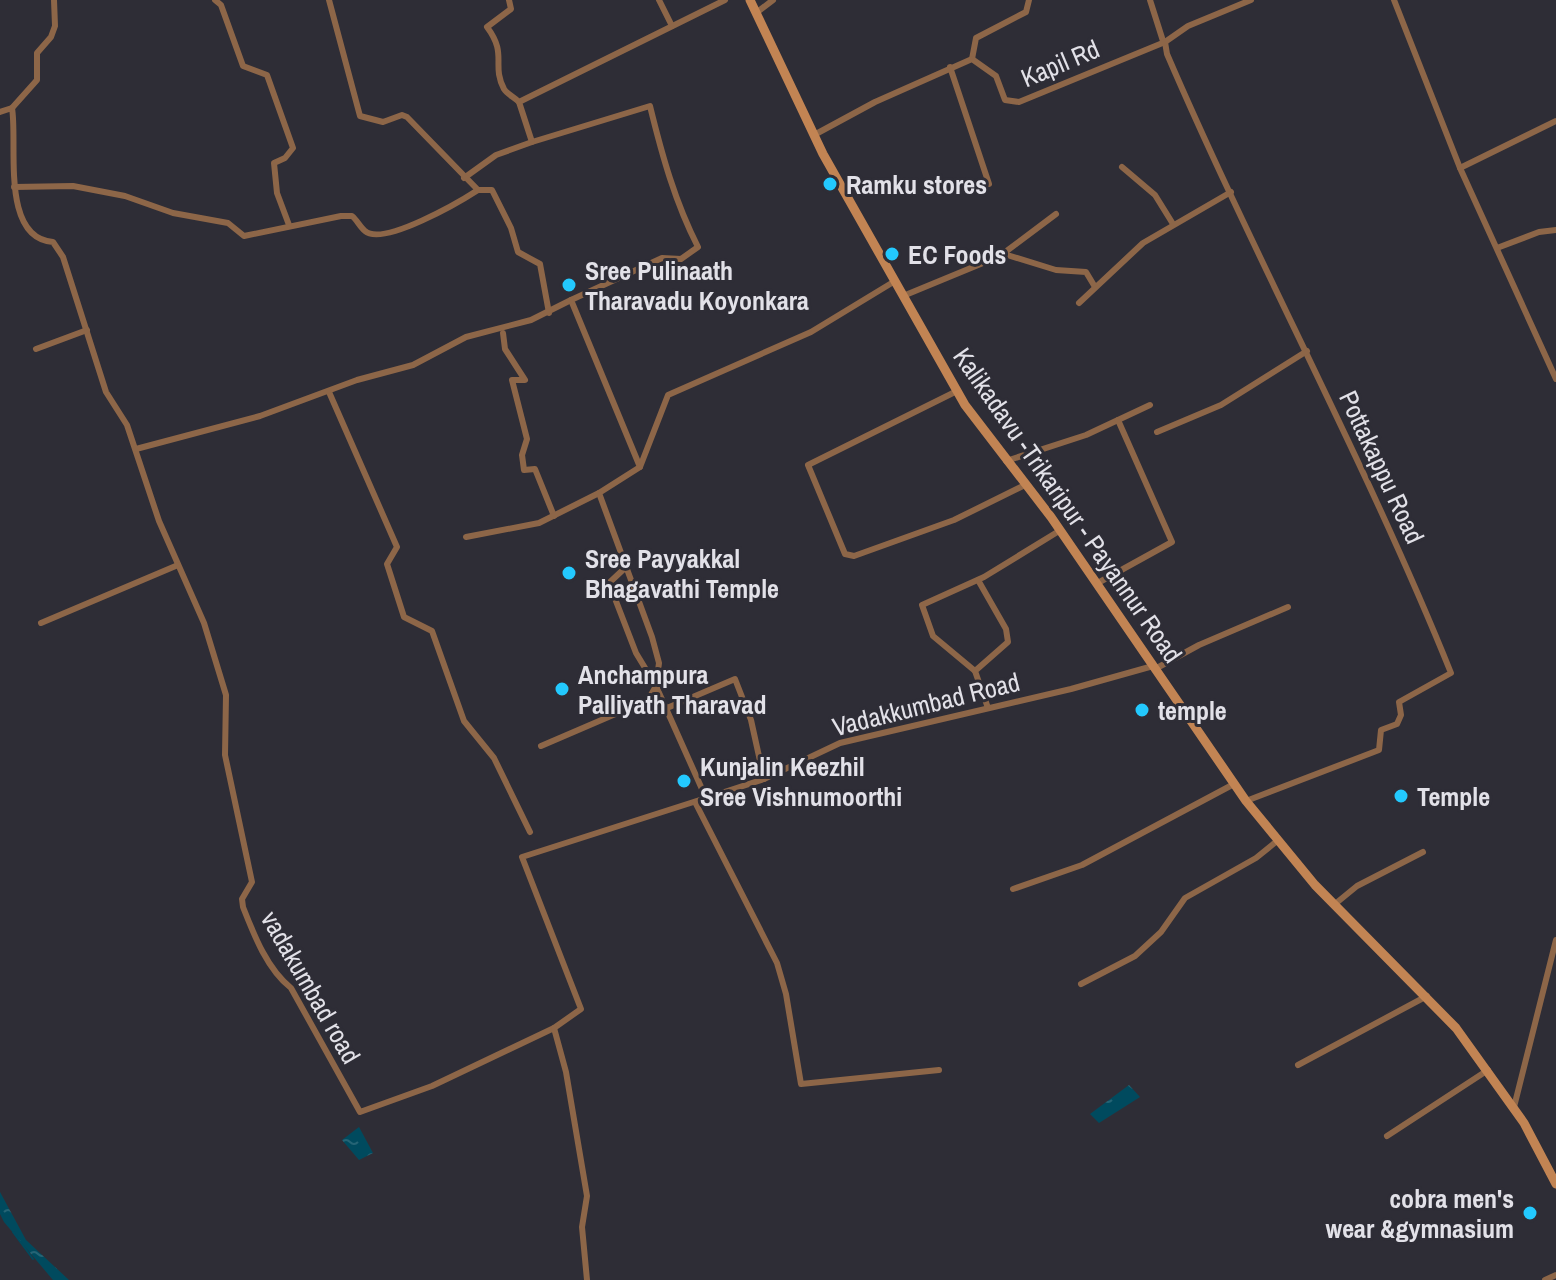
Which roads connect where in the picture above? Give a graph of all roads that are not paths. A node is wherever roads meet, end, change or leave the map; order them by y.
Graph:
1 (54, 0) edge
2 (215, 0) edge
3 (329, 0) edge
4 (509, 0) edge
5 (659, 0) edge
6 (725, 0) edge
7 (750, 0) edge
8 (773, 0) edge
9 (1029, 0) edge
10 (1150, 0) edge
11 (1251, 0) edge
12 (1394, 0) edge
13 (756, 13) junction
14 (672, 26) junction
15 (1164, 42) junction
16 (972, 59) junction
17 (950, 67) junction
18 (519, 102) junction
19 (12, 108) junction
20 (0, 112) edge
21 (1556, 121) edge
22 (814, 135) junction
23 (532, 142) junction
24 (1122, 167) dead end
25 (1460, 168) junction
26 (464, 178) junction
27 (989, 184) dead end
28 (14, 187) junction
29 (478, 190) junction
30 (1231, 192) junction
31 (1056, 214) dead end
32 (1173, 224) junction
33 (289, 225) junction
34 (1556, 230) edge
35 (1497, 248) junction
36 (1004, 254) junction
37 (895, 281) junction
38 (1095, 287) junction
39 (903, 296) junction
40 (571, 300) junction
41 (1079, 303) dead end
42 (549, 313) junction
43 (87, 330) junction
44 (503, 333) dead end
45 (36, 349) dead end
46 (1307, 351) junction
47 (1556, 379) edge
48 (957, 391) junction
49 (329, 392) junction
50 (1150, 405) dead end
51 (1118, 420) junction
52 (1157, 432) dead end
53 (136, 449) junction
54 (1006, 461) junction
55 (640, 467) junction
56 (1025, 485) junction
57 (599, 493) junction
58 (554, 516) junction
59 (1059, 531) junction
60 (466, 537) dead end
61 (178, 565) junction
62 (626, 567) junction
63 (978, 580) junction
64 (1096, 584) junction
65 (1288, 607) dead end
66 (41, 623) dead end
67 (1154, 668) junction
68 (975, 671) junction
69 (656, 686) junction
70 (667, 708) junction
71 (988, 708) junction
72 (541, 746) dead end
73 (764, 779) junction
74 (1234, 784) junction
75 (706, 798) junction
76 (1246, 801) junction
77 (695, 802) junction
78 (530, 832) dead end
79 (1277, 841) junction
80 (1423, 852) dead end
81 (1013, 889) dead end
82 (1335, 904) junction
83 (1556, 940) edge
84 (1081, 984) dead end
85 (1427, 996) junction
86 (554, 1028) junction
87 (1298, 1065) dead end
88 (939, 1070) dead end
89 (1488, 1070) junction
90 (1514, 1107) junction
91 (1387, 1136) dead end
92 (1556, 1184) edge
93 (1556, 1275) edge
94 (587, 1280) edge
95 (1545, 1280) edge

1 - 19 street
2 - 33 street
3 - 26 street
4 - 18 street
5 - 14 street
6 - 14 street
7 - 13 main road, Kalikadavu -Trikaripur - Payannur Road
8 - 13 street
9 - 16 street
10 - 15 street, Pottakappu Road
11 - 15 street, Kapil Rd
12 - 25 street
13 - 22 main road, Kalikadavu -Trikaripur - Payannur Road
14 - 18 street
15 - 16 street, Kapil Rd
15 - 30 street, Pottakappu Road
16 - 17 street
17 - 22 street
17 - 27 street
18 - 23 street
19 - 20 street
19 - 28 street, vadakumbad road
21 - 25 street
22 - 37 main road, Kalikadavu -Trikaripur - Payannur Road
23 - 26 street
23 - 40 street
24 - 32 street
25 - 35 street
26 - 29 street
28 - 33 street
28 - 43 street, vadakumbad road
29 - 33 street
29 - 42 street
30 - 32 street
30 - 46 street, Pottakappu Road
31 - 36 street
32 - 38 street
34 - 35 street
35 - 47 street
36 - 38 street
36 - 39 street
37 - 39 main road, Kalikadavu -Trikaripur - Payannur Road
37 - 55 street
38 - 41 street
39 - 48 main road, Kalikadavu -Trikaripur - Payannur Road
40 - 42 street
40 - 55 street
42 - 49 street
43 - 45 street
43 - 53 street, vadakumbad road
44 - 58 street
46 - 52 street
46 - 76 street, Pottakappu Road
48 - 54 main road, Kalikadavu -Trikaripur - Payannur Road
48 - 56 street
49 - 53 street
49 - 78 street
50 - 51 street
51 - 54 street
51 - 64 street
53 - 61 street, vadakumbad road
54 - 56 main road, Kalikadavu -Trikaripur - Payannur Road
55 - 57 street
56 - 59 main road, Kalikadavu -Trikaripur - Payannur Road
57 - 58 street
57 - 62 street
58 - 60 street
59 - 63 street
59 - 64 main road, Kalikadavu -Trikaripur - Payannur Road
61 - 66 street
61 - 86 street, vadakumbad road
62 - 69 street
62 - 69 street
63 - 68 street
63 - 68 street
64 - 67 main road, Kalikadavu -Trikaripur - Payannur Road
65 - 67 street, Vadakkumbad Road
67 - 71 street, Vadakkumbad Road
67 - 74 main road, Kalikadavu -Trikaripur - Payannur Road
68 - 71 street
69 - 70 street
69 - 72 street
70 - 73 street
70 - 75 street
71 - 73 street, Vadakkumbad Road
73 - 75 street, Vadakkumbad Road
74 - 76 main road, Kalikadavu -Trikaripur - Payannur Road
74 - 81 street
75 - 77 street, vadakumbad road
76 - 79 main road, Kalikadavu -Trikaripur - Payannur Road
77 - 86 street, vadakumbad road
77 - 88 street
79 - 82 main road, Kalikadavu -Trikaripur - Payannur Road
79 - 84 street
80 - 82 street
82 - 85 main road, Kalikadavu -Trikaripur - Payannur Road
83 - 90 street
85 - 87 street
85 - 89 main road, Kalikadavu -Trikaripur - Payannur Road
86 - 94 street
89 - 90 main road, Kalikadavu -Trikaripur - Payannur Road
89 - 91 street
90 - 92 main road, Kalikadavu -Trikaripur - Payannur Road
93 - 95 street

